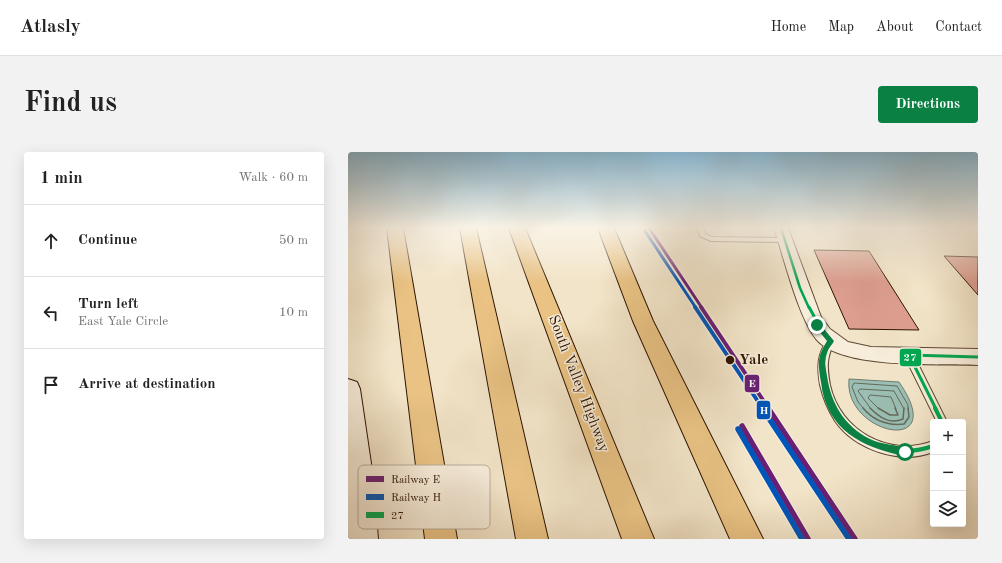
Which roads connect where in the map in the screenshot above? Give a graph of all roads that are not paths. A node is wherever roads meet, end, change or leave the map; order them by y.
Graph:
1 (398, 246) edge
2 (472, 246) edge
3 (524, 246) edge
4 (614, 246) edge
5 (787, 246) edge
6 (831, 341) junction
7 (909, 355) junction
8 (978, 357) edge
9 (348, 389) edge
10 (941, 419) edge
11 (930, 448) edge
12 (352, 455) edge
13 (429, 465) edge
14 (358, 505) edge
15 (361, 529) edge
16 (439, 529) edge
17 (362, 539) edge
18 (440, 539) edge
19 (532, 539) edge
20 (638, 539) edge
21 (747, 539) edge

1 - 13 highway
2 - 19 highway
3 - 20 highway, South Valley Highway
4 - 21 highway
5 - 6 street
6 - 7 street
6 - 11 lane
7 - 8 street
7 - 10 lane
9 - 12 street
12 - 14 street
15 - 17 street
16 - 18 highway

